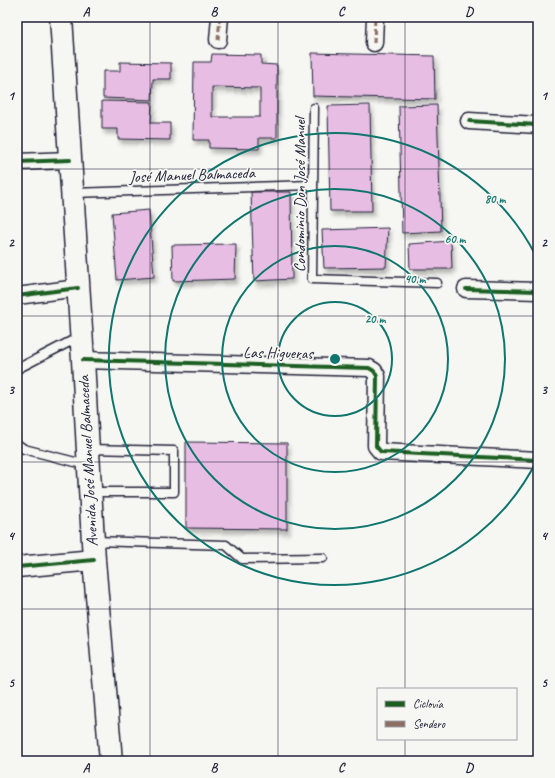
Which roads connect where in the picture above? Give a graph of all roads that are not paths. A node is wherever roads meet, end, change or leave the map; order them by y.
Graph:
1 (61, 17) edge
2 (220, 17) edge
3 (376, 17) edge
4 (218, 40) dead end
5 (374, 43) dead end
6 (314, 108) dead end
7 (469, 121) dead end
8 (538, 125) edge
9 (70, 160) junction
10 (17, 162) edge
11 (312, 185) junction
12 (72, 193) junction
13 (438, 283) dead end
14 (78, 288) junction
15 (466, 289) dead end
16 (538, 291) edge
17 (17, 296) edge
18 (81, 336) junction
19 (83, 360) junction
20 (17, 369) edge
21 (17, 444) edge
22 (88, 457) junction
23 (538, 460) edge
24 (90, 492) junction
25 (93, 551) junction
26 (323, 558) dead end
27 (17, 567) edge
28 (111, 761) edge

1 - 9 main road, Avenida José Manuel Balmaceda
2 - 4 street
3 - 5 street
6 - 11 lane, Condominio Don José Manuel
7 - 8 street
9 - 10 street
9 - 12 main road, Avenida José Manuel Balmaceda
11 - 12 lane, José Manuel Balmaceda
11 - 13 lane, Condominio Don José Manuel
12 - 14 main road, Avenida José Manuel Balmaceda
14 - 17 street
14 - 18 main road, Avenida José Manuel Balmaceda
15 - 16 street
18 - 19 main road, Avenida José Manuel Balmaceda
18 - 20 lane
19 - 22 main road, Avenida José Manuel Balmaceda
19 - 23 street, Las Higueras
21 - 22 lane
22 - 24 main road, Avenida José Manuel Balmaceda
22 - 24 lane
24 - 25 main road, Avenida José Manuel Balmaceda
25 - 26 lane
25 - 27 street
25 - 28 main road, Avenida José Manuel Balmaceda

